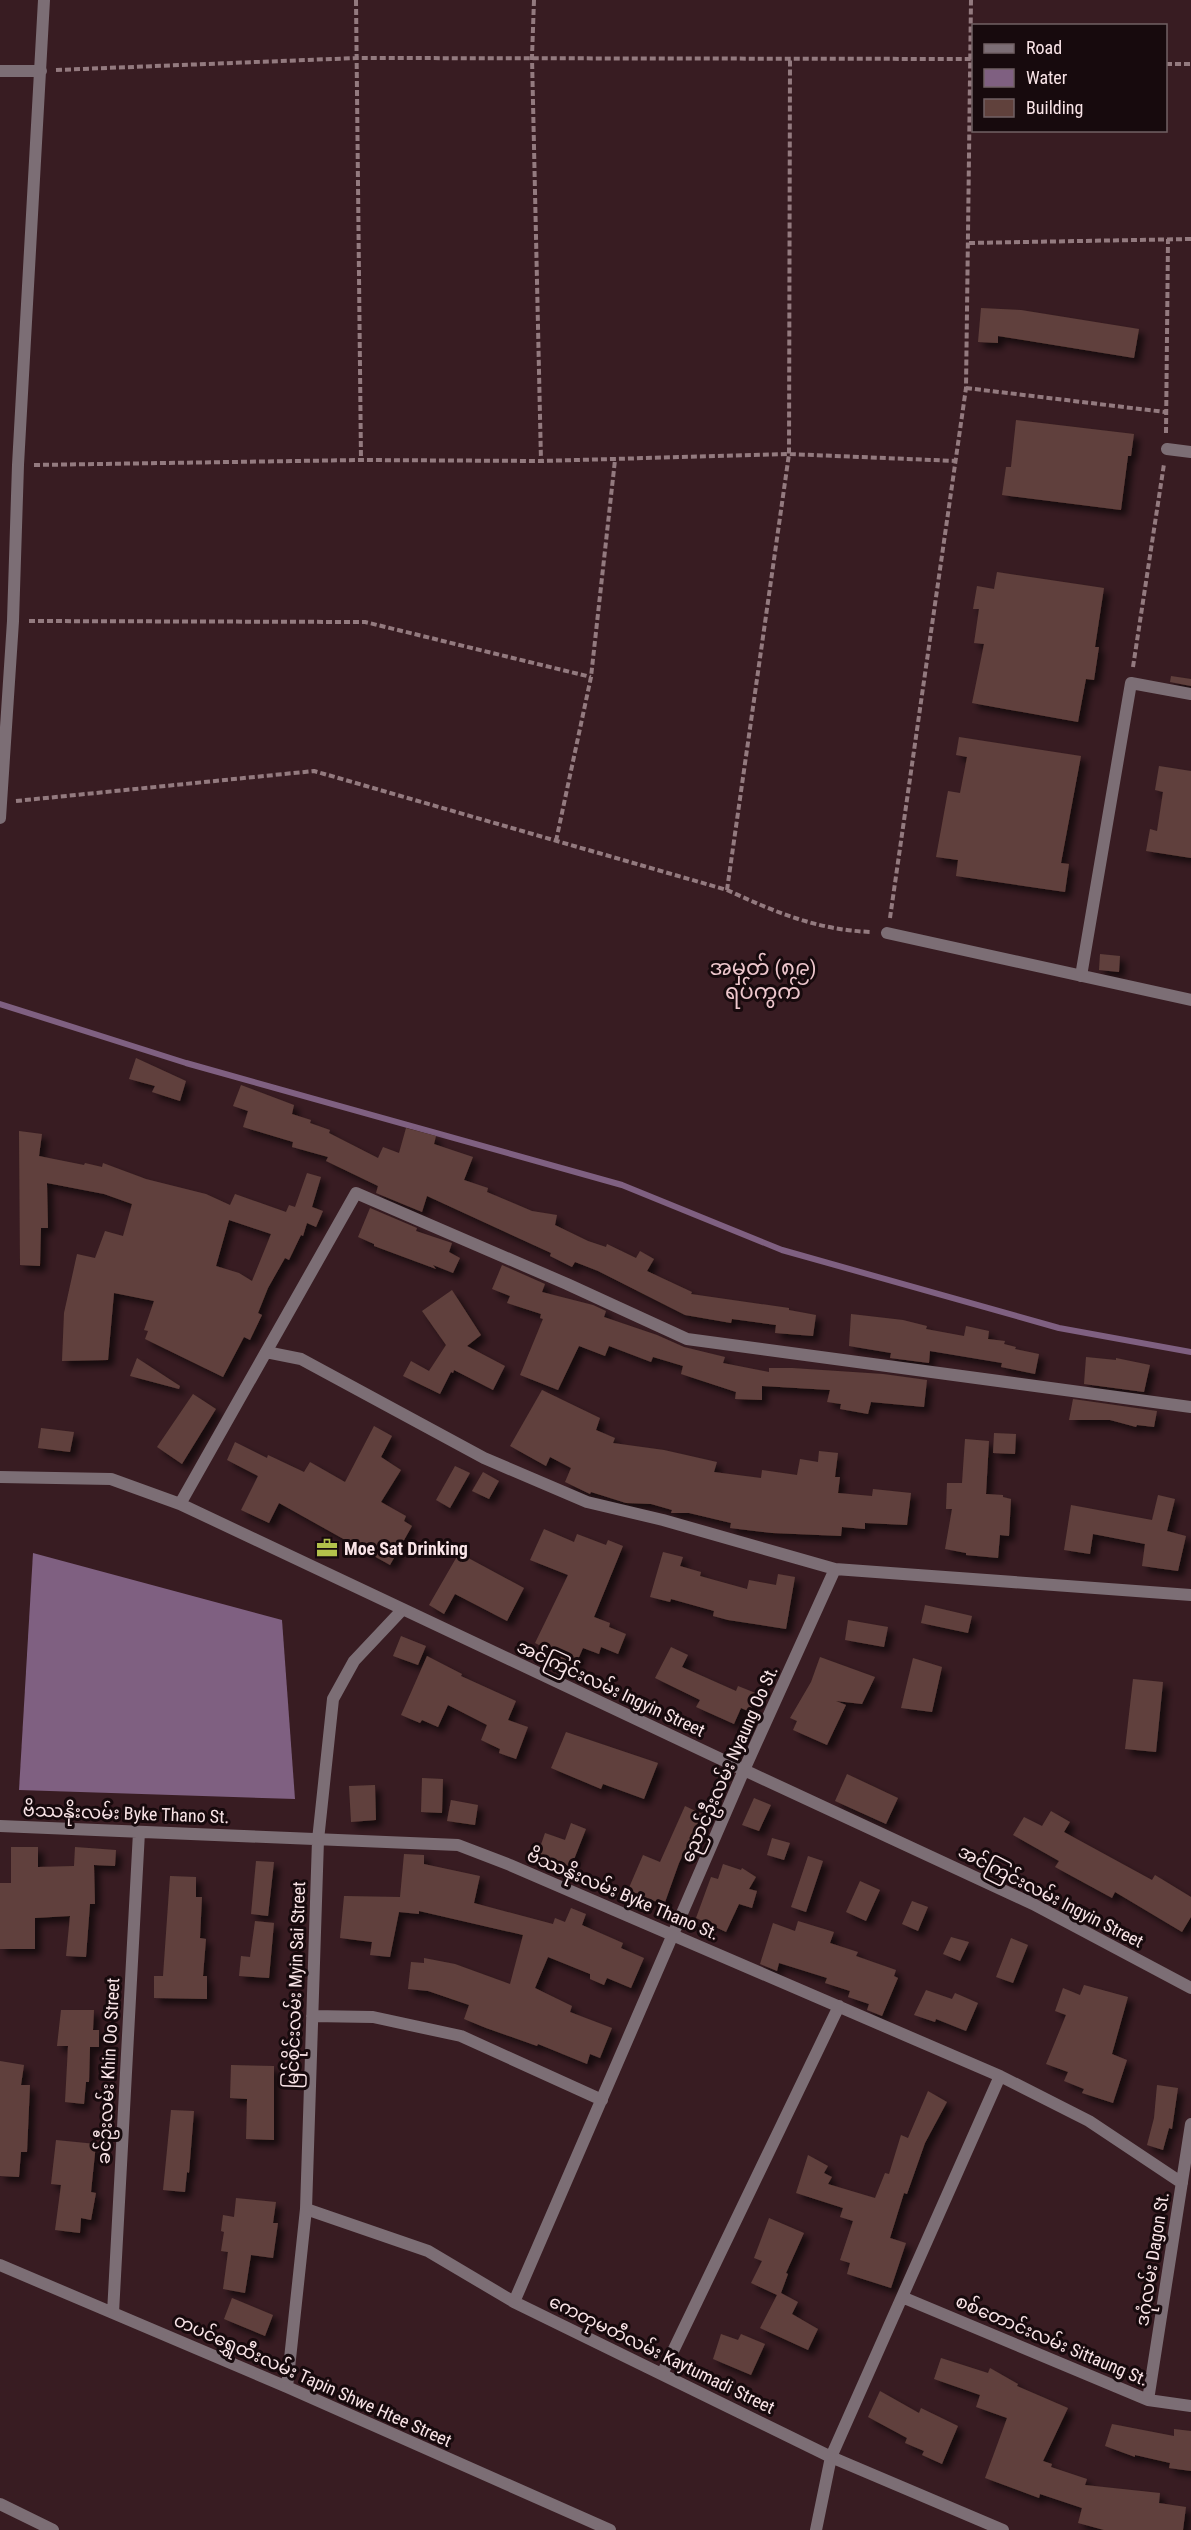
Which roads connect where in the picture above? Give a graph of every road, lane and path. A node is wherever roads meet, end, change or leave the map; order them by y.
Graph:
1 (44, 0) edge
2 (357, 0) edge
3 (534, 0) edge
4 (971, 0) edge
5 (532, 57) junction
6 (357, 58) junction
7 (790, 58) junction
8 (972, 59) edge
9 (1167, 64) edge
10 (1191, 64) edge
11 (0, 71) edge
12 (41, 71) junction
13 (1191, 239) edge
14 (969, 243) junction
15 (966, 388) junction
16 (1165, 412) dead end
17 (1167, 449) dead end
18 (1191, 452) edge
19 (789, 454) junction
20 (361, 460) junction
21 (615, 460) junction
22 (955, 460) junction
23 (541, 461) junction
24 (18, 465) junction
25 (13, 621) junction
26 (591, 677) junction
27 (1191, 694) edge
28 (0, 803) edge
29 (0, 818) edge
30 (556, 841) junction
31 (727, 890) junction
32 (888, 933) junction
33 (1081, 976) junction
34 (1191, 1000) edge
35 (266, 1352) junction
36 (1191, 1407) edge
37 (0, 1477) edge
38 (180, 1504) junction
39 (835, 1569) junction
40 (1191, 1594) edge
41 (403, 1609) junction
42 (744, 1770) junction
43 (0, 1826) edge
44 (139, 1832) junction
45 (318, 1840) junction
46 (674, 1935) junction
47 (1191, 1988) edge
48 (839, 2006) junction
49 (312, 2016) junction
50 (1000, 2076) junction
51 (602, 2100) junction
52 (1191, 2124) edge
53 (1182, 2183) junction
54 (306, 2209) junction
55 (0, 2265) edge
56 (902, 2297) junction
57 (514, 2302) junction
58 (113, 2313) junction
59 (662, 2374) junction
60 (287, 2387) junction
61 (1148, 2400) junction
62 (1191, 2406) edge
63 (831, 2457) junction
64 (0, 2504) edge
65 (53, 2530) edge
66 (610, 2530) edge
67 (816, 2530) edge
68 (1003, 2530) edge

1 - 12 street
2 - 6 path
3 - 5 path
4 - 8 path
5 - 6 path
5 - 7 path
5 - 23 path
6 - 12 path
6 - 20 path
7 - 8 path
7 - 19 path
8 - 14 path
9 - 10 path
11 - 12 street
12 - 24 street
13 - 14 path
14 - 15 path
15 - 16 path
15 - 22 path
17 - 18 street
19 - 21 path
19 - 22 path
19 - 31 path
20 - 23 path
20 - 24 path
21 - 23 path
21 - 26 path
22 - 32 path
24 - 25 street
25 - 26 path
25 - 28 street
26 - 30 path
27 - 33 street
28 - 29 street
28 - 30 path
30 - 31 path
31 - 32 path
32 - 33 street
33 - 34 street
35 - 36 street
35 - 38 street
35 - 39 street
37 - 38 street, အင်ကြင်းလမ်း Ingyin Street
38 - 41 street, အင်ကြင်းလမ်း Ingyin Street
39 - 40 street
39 - 42 street, ညောင်ဦးလမ်း Nyaung Oo St.
41 - 42 street, အင်ကြင်းလမ်း Ingyin Street
41 - 45 street, မြင်စိုင်းလမ်း Myin Sai Street
42 - 46 street, ညောင်ဦးလမ်း Nyaung Oo St.
42 - 47 street, အင်ကြင်းလမ်း Ingyin Street
43 - 44 street, ဗိဿနိုးလမ်း Byke Thano St.
44 - 45 street, ဗိဿနိုးလမ်း Byke Thano St.
44 - 58 street, ခင်ဦးလမ်း Khin Oo Street
45 - 46 street, ဗိဿနိုးလမ်း Byke Thano St.
45 - 49 street, မြင်စိုင်းလမ်း Myin Sai Street
46 - 48 street, ဗိဿနိုးလမ်း Byke Thano St.
46 - 51 street, ညောင်ဦးလမ်း Nyaung Oo St.
48 - 50 street, ဗိဿနိုးလမ်း Byke Thano St.
48 - 59 street
49 - 51 street
49 - 54 street, မြင်စိုင်းလမ်း Myin Sai Street
50 - 53 street, ဗိဿနိုးလမ်း Byke Thano St.
50 - 56 street
51 - 57 street, ညောင်ဦးလမ်း Nyaung Oo St.
52 - 53 street, ဒဂုံလမ်း Dagon St.
53 - 61 street, ဒဂုံလမ်း Dagon St.
54 - 57 street, ကေတုမတီလမ်း Kaytumadi Street
54 - 60 street, မြင်စိုင်းလမ်း Myin Sai Street
55 - 58 street, တပင်ရွှေထီးလမ်း Tapin Shwe Htee Street
56 - 61 street, စစ်တောင်းလမ်း Sittaung St.
56 - 63 street
57 - 59 street, ကေတုမတီလမ်း Kaytumadi Street
58 - 60 street, တပင်ရွှေထီးလမ်း Tapin Shwe Htee Street
59 - 63 street, ကေတုမတီလမ်း Kaytumadi Street
60 - 66 street, တပင်ရွှေထီးလမ်း Tapin Shwe Htee Street
61 - 62 street, စစ်တောင်းလမ်း Sittaung St.
63 - 67 street
63 - 68 street, ကေတုမတီလမ်း Kaytumadi Street
64 - 65 street

